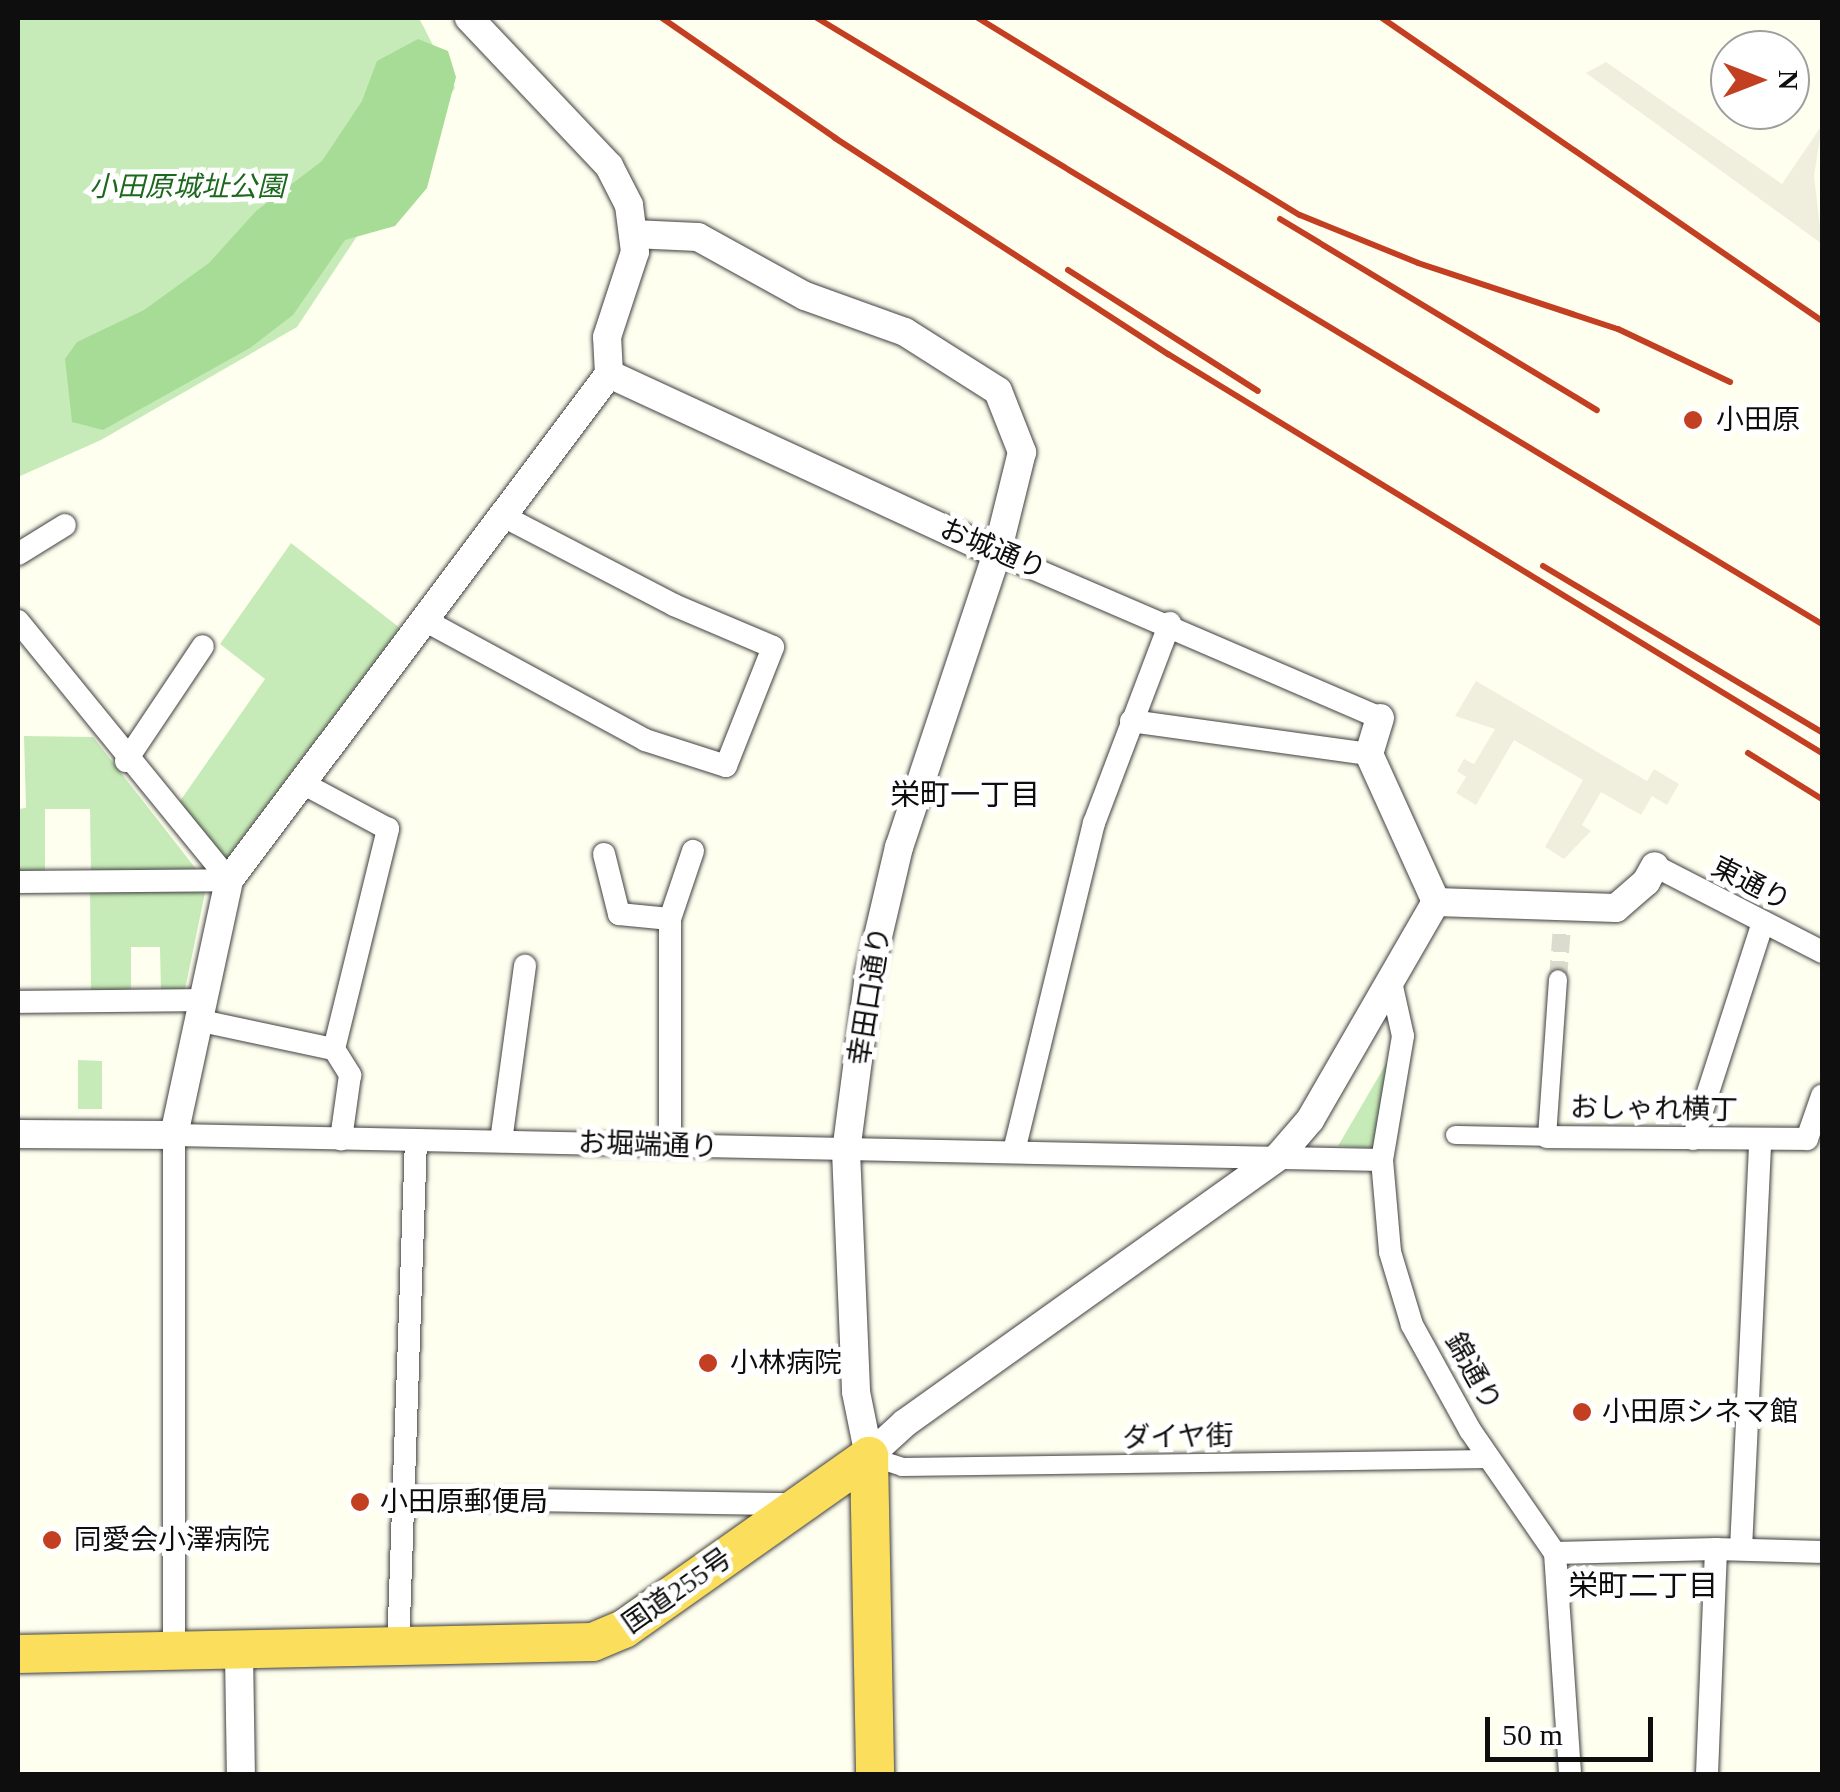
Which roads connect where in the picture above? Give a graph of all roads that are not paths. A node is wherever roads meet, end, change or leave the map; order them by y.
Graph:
1 (469, 18) edge
2 (633, 234) junction
3 (608, 374) junction
4 (506, 516) junction
5 (65, 526) dead end
6 (997, 553) junction
7 (18, 554) edge
8 (18, 621) edge
9 (428, 622) junction
10 (1170, 623) junction
11 (203, 646) dead end
12 (1380, 718) joint
13 (1131, 721) junction
14 (1369, 754) junction
15 (126, 760) junction
16 (304, 784) junction
17 (693, 851) dead end
18 (604, 854) dead end
19 (1654, 866) joint
20 (229, 880) junction
21 (18, 882) edge
22 (1436, 902) junction
23 (670, 919) junction
24 (1762, 924) junction
25 (1822, 952) edge
26 (525, 966) dead end
27 (1558, 979) tunnel mouth
28 (1392, 982) junction
29 (18, 1002) edge
30 (198, 1010) junction
31 (334, 1049) junction
32 (1822, 1096) edge
33 (18, 1134) edge
34 (174, 1134) junction
35 (1455, 1135) dead end
36 (1547, 1137) junction
37 (340, 1139) junction
38 (1693, 1139) junction
39 (416, 1140) junction
40 (501, 1141) junction
41 (1760, 1142) junction
42 (670, 1146) junction
43 (846, 1150) junction
44 (1014, 1150) junction
45 (1280, 1156) junction
46 (1382, 1160) junction
47 (870, 1456) junction
48 (1488, 1459) junction
49 (400, 1498) junction
50 (802, 1504) junction
51 (1716, 1549) junction
52 (1741, 1549) junction
53 (1822, 1552) edge
54 (1555, 1553) junction
55 (398, 1650) junction
56 (174, 1653) junction
57 (238, 1653) junction
58 (18, 1654) edge
59 (241, 1774) edge
60 (875, 1774) edge
61 (1570, 1774) edge
62 (1707, 1774) edge

1 - 2 street
2 - 3 street
2 - 6 street, 幸田口通り
3 - 4 street
3 - 6 street, お城通り
4 - 9 street
4 - 9 street
5 - 7 street
6 - 10 street, お城通り
6 - 43 street, 幸田口通り
8 - 15 street
9 - 16 street
10 - 12 street, お城通り
10 - 13 street
11 - 15 street
12 - 14 street
13 - 14 street
13 - 44 street
14 - 22 street
15 - 20 street
16 - 20 street
16 - 31 street
17 - 23 street
18 - 23 street
19 - 22 street
19 - 24 street, 東通り
20 - 21 street
20 - 30 street
22 - 28 street
23 - 42 street
24 - 25 street, 東通り
24 - 38 street
26 - 40 street
27 - 36 street, おしゃれ横丁
28 - 45 street
28 - 46 street, 錦通り
29 - 30 street
30 - 31 street
30 - 34 street
31 - 37 street
32 - 41 street, おしゃれ横丁
33 - 34 street, お堀端通り
34 - 37 street, お堀端通り
34 - 56 street
35 - 36 street, おしゃれ横丁
36 - 38 street, おしゃれ横丁
37 - 39 street, お堀端通り
38 - 41 street, おしゃれ横丁
39 - 40 street, お堀端通り
39 - 49 street
40 - 42 street, お堀端通り
41 - 52 street
42 - 43 street, お堀端通り
43 - 44 street, お堀端通り
43 - 47 street, 幸田口通り
44 - 45 street, お堀端通り
45 - 46 street, お堀端通り
45 - 47 street
46 - 48 street, 錦通り
47 - 48 street, ダイヤ街
47 - 50 highway, 国道255号
47 - 60 highway
48 - 54 street, 錦通り
49 - 50 street
49 - 55 street
50 - 55 highway, 国道255号
51 - 52 street
51 - 54 street
51 - 62 street
52 - 53 street
54 - 61 street
55 - 57 highway, 国道255号
56 - 57 highway, 国道255号
56 - 58 highway, 国道255号
57 - 59 street

